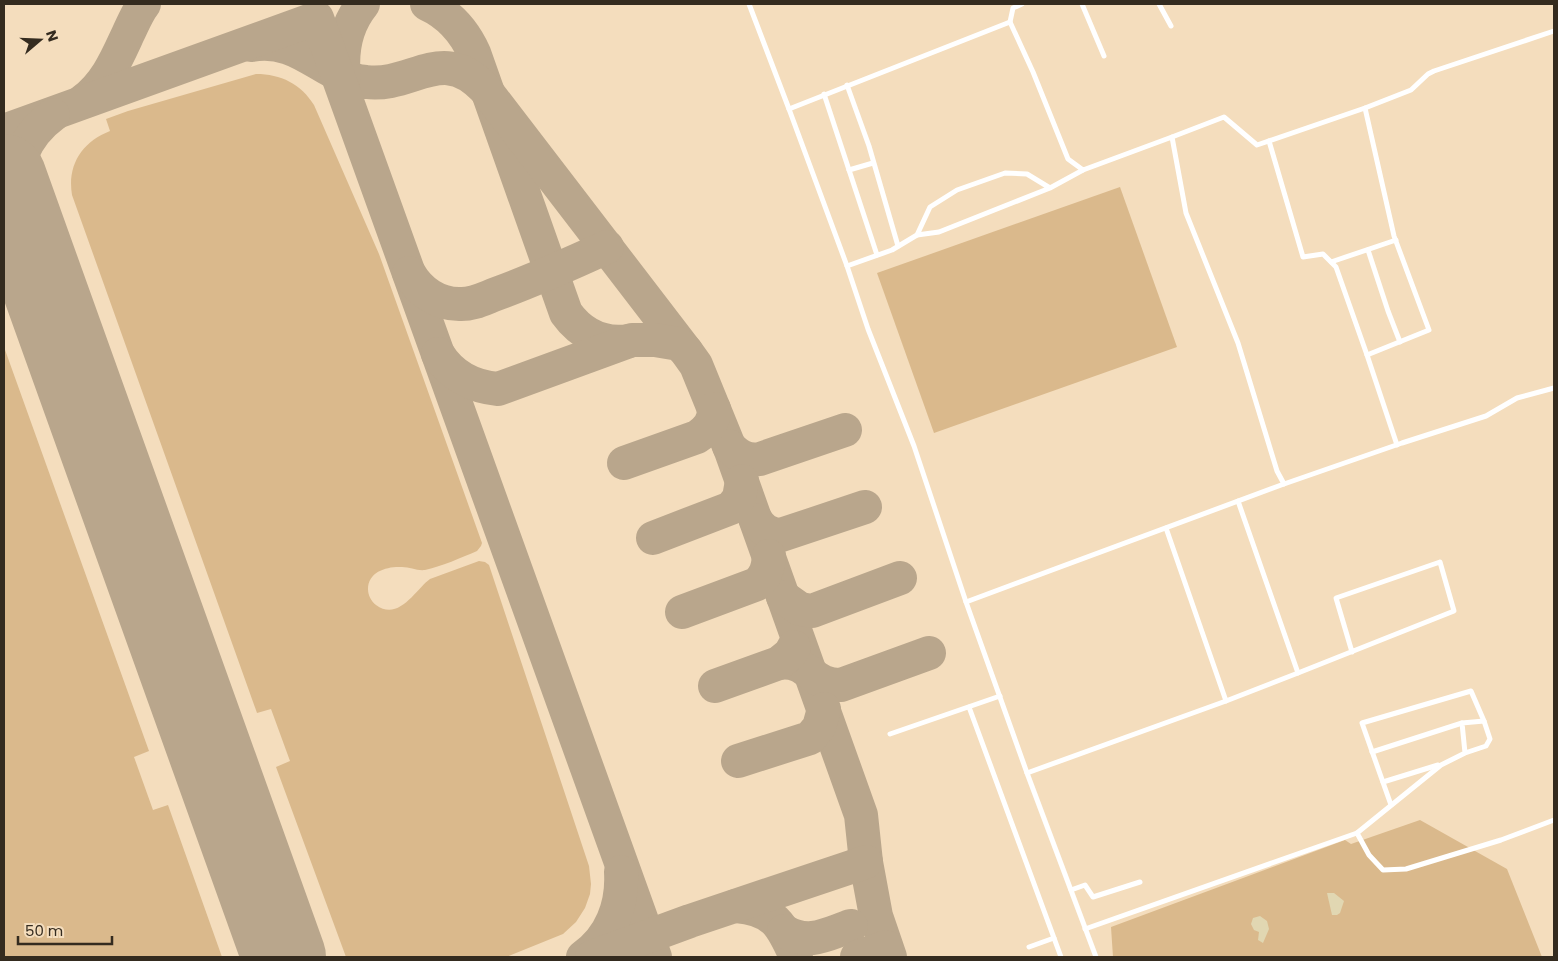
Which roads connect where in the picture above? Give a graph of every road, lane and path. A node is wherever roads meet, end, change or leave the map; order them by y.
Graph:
1 (749, 4) edge
2 (1022, 4) edge
3 (1082, 4) edge
4 (1158, 4) edge
5 (1010, 22) junction
6 (1172, 26) dead end
7 (1554, 31) edge
8 (1104, 56) dead end
9 (846, 85) junction
10 (824, 94) junction
11 (789, 108) junction
12 (1365, 108) junction
13 (1172, 137) junction
14 (1269, 141) junction
15 (873, 163) junction
16 (848, 170) junction
17 (1082, 170) junction
18 (1050, 188) junction
19 (917, 235) junction
20 (1396, 240) junction
21 (898, 246) junction
22 (1368, 250) junction
23 (877, 255) junction
24 (1331, 262) junction
25 (847, 266) junction
26 (1400, 342) junction
27 (1367, 355) junction
28 (1554, 388) edge
29 (1397, 445) junction
30 (1284, 484) junction
31 (1238, 501) junction
32 (1166, 528) junction
33 (966, 602) junction
34 (1352, 652) junction
35 (1298, 673) junction
36 (1000, 696) junction
37 (1226, 702) junction
38 (969, 707) junction
39 (1484, 721) junction
40 (1462, 723) junction
41 (890, 734) dead end
42 (1372, 752) junction
43 (1465, 753) junction
44 (1441, 765) junction
45 (1027, 773) junction
46 (1383, 782) junction
47 (1392, 805) junction
48 (1554, 820) edge
49 (1357, 833) junction
50 (1140, 882) dead end
51 (1071, 890) junction
52 (1085, 929) junction
53 (1054, 938) junction
54 (1029, 947) dead end
55 (1062, 957) edge
56 (1096, 957) edge

1 - 11 lane
2 - 5 lane
3 - 8 lane
4 - 6 lane
5 - 9 lane
5 - 17 lane
7 - 12 lane
9 - 10 lane
9 - 15 lane
10 - 11 lane
10 - 16 lane
11 - 25 lane
12 - 14 lane
12 - 20 lane
13 - 14 lane
13 - 17 lane
13 - 30 lane
14 - 24 lane
15 - 16 lane
15 - 21 lane
16 - 23 lane
17 - 18 lane
18 - 19 lane
18 - 19 lane
19 - 21 lane
20 - 22 lane
20 - 26 lane
21 - 23 lane
22 - 24 lane
22 - 26 lane
23 - 25 lane
24 - 27 lane
25 - 33 lane
26 - 27 lane
27 - 29 lane
28 - 29 lane
29 - 30 lane
30 - 31 lane
31 - 32 lane
31 - 35 lane
32 - 33 lane
32 - 37 lane
33 - 36 lane
34 - 34 lane
34 - 35 lane
35 - 37 lane
36 - 38 lane
36 - 45 lane
37 - 45 lane
38 - 41 lane
38 - 53 lane
39 - 40 lane
39 - 42 lane
39 - 43 lane
40 - 42 lane
40 - 43 lane
42 - 46 lane
43 - 44 lane
44 - 46 lane
44 - 47 lane
45 - 51 lane
46 - 47 lane
47 - 49 lane
48 - 49 lane
49 - 52 lane
50 - 51 lane
51 - 52 lane
52 - 56 lane
53 - 54 lane
53 - 55 lane

